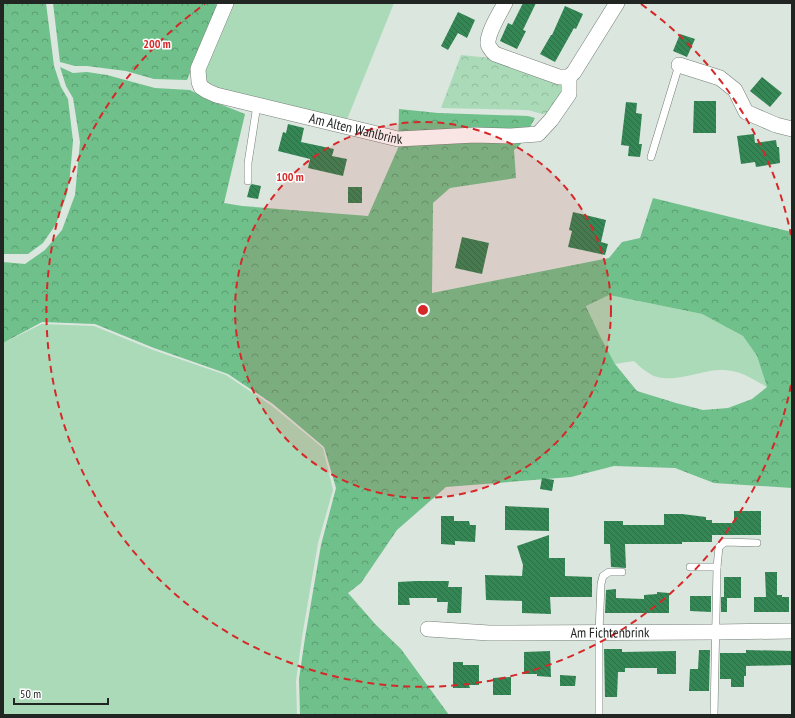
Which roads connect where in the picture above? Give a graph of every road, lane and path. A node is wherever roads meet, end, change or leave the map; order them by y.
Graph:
1 (226, 3) edge
2 (505, 3) edge
3 (617, 3) edge
4 (679, 65) joint
5 (569, 77) junction
6 (257, 105) junction
7 (792, 129) edge
8 (651, 157) dead end
9 (248, 181) dead end
10 (757, 543) dead end
11 (690, 566) dead end
12 (717, 567) junction
13 (622, 572) dead end
14 (428, 629) dead end
15 (792, 631) edge
16 (599, 632) junction
17 (716, 632) junction
18 (599, 715) edge
19 (714, 715) edge

1 - 6 street, Am Alten Wahlbrink
2 - 5 street
3 - 5 street
4 - 7 street
4 - 8 lane
5 - 6 street, Am Alten Wahlbrink
6 - 9 lane
10 - 12 lane
11 - 12 lane
12 - 17 lane
13 - 16 lane
14 - 16 street, Am Fichtenbrink
15 - 17 street, Am Fichtenbrink
16 - 17 street, Am Fichtenbrink
16 - 18 lane
17 - 19 lane

